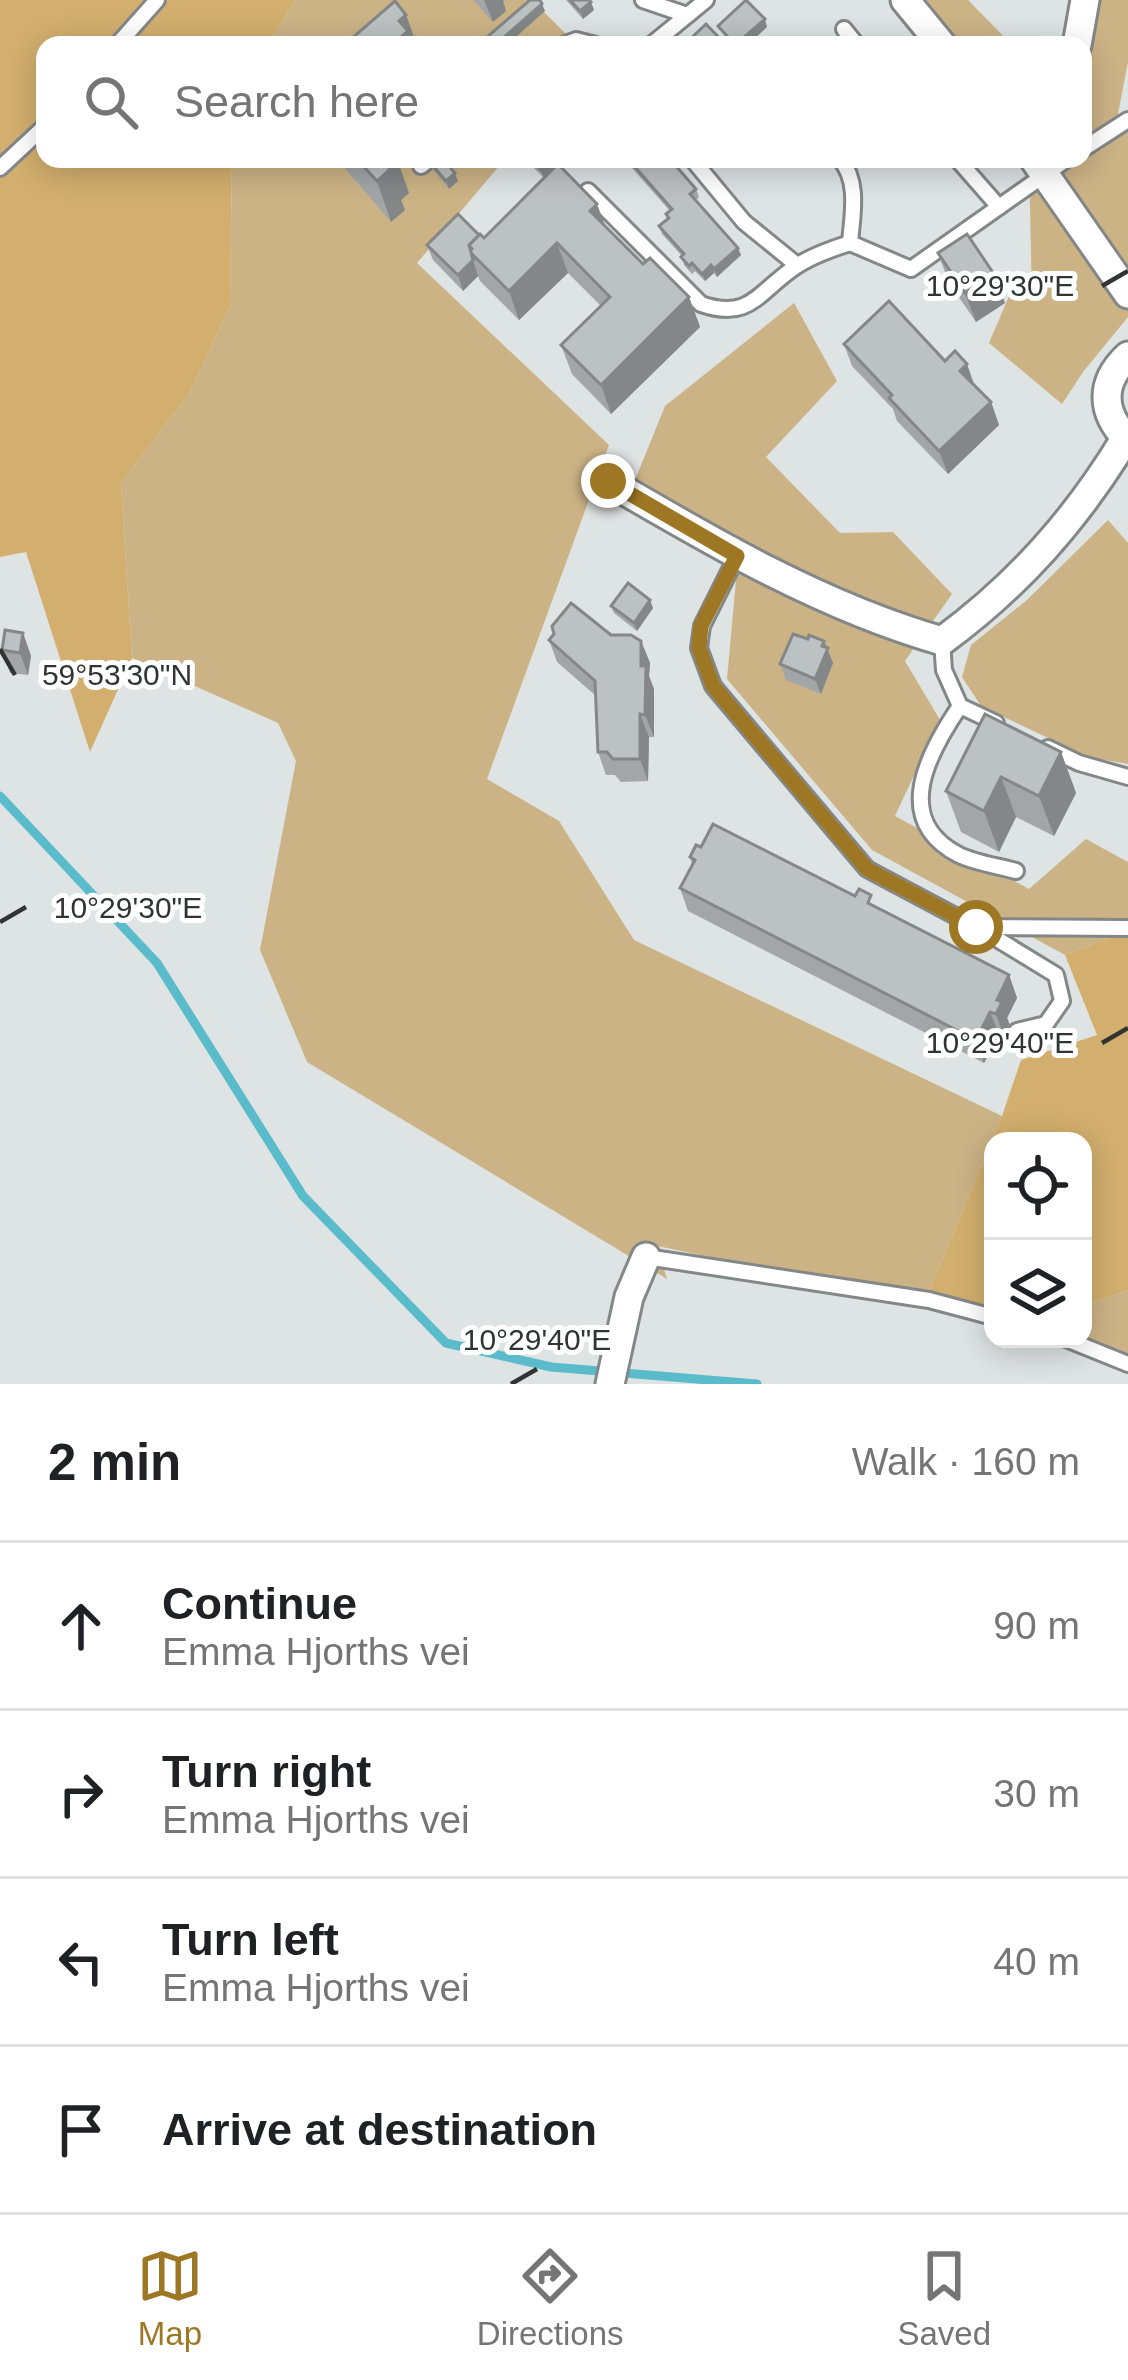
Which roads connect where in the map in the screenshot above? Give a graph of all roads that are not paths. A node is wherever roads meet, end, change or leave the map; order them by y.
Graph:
1 (157, 0) edge
2 (643, 0) edge
3 (706, 0) edge
4 (905, 0) edge
5 (1085, 0) edge
6 (687, 15) junction
7 (844, 29) dead end
8 (125, 36) edge
9 (662, 36) edge
10 (850, 36) edge
11 (934, 36) edge
12 (1079, 36) edge
13 (1128, 120) edge
14 (36, 134) edge
15 (1092, 143) edge
16 (0, 168) edge
17 (699, 168) edge
18 (847, 168) edge
19 (965, 168) edge
20 (1043, 168) edge
21 (1052, 168) edge
22 (588, 190) edge
23 (999, 207) junction
24 (850, 243) junction
25 (797, 266) junction
26 (1128, 294) edge
27 (1128, 356) edge
28 (1126, 440) edge
29 (608, 481) dead end
30 (737, 556) junction
31 (942, 641) junction
32 (960, 706) junction
33 (1020, 734) edge
34 (1040, 744) edge
35 (1128, 777) edge
36 (1016, 871) dead end
37 (976, 927) junction
38 (1128, 928) edge
39 (1017, 1031) dead end
40 (646, 1257) joint
41 (984, 1315) edge
42 (1088, 1348) edge
43 (1128, 1364) edge
44 (610, 1384) edge

1 - 8 lane
2 - 6 lane
3 - 6 lane
4 - 11 street
5 - 12 street
6 - 9 lane
7 - 10 lane
13 - 15 lane
14 - 16 lane
17 - 25 lane
18 - 24 lane
19 - 23 lane
20 - 23 lane
21 - 26 street
22 - 25 lane
23 - 24 lane
24 - 25 lane
27 - 28 street
28 - 31 street
29 - 30 street
30 - 31 street
30 - 37 lane
31 - 32 lane
32 - 33 lane
32 - 36 lane
34 - 35 lane
37 - 38 lane
37 - 39 lane
40 - 41 lane
40 - 44 street
42 - 43 lane

